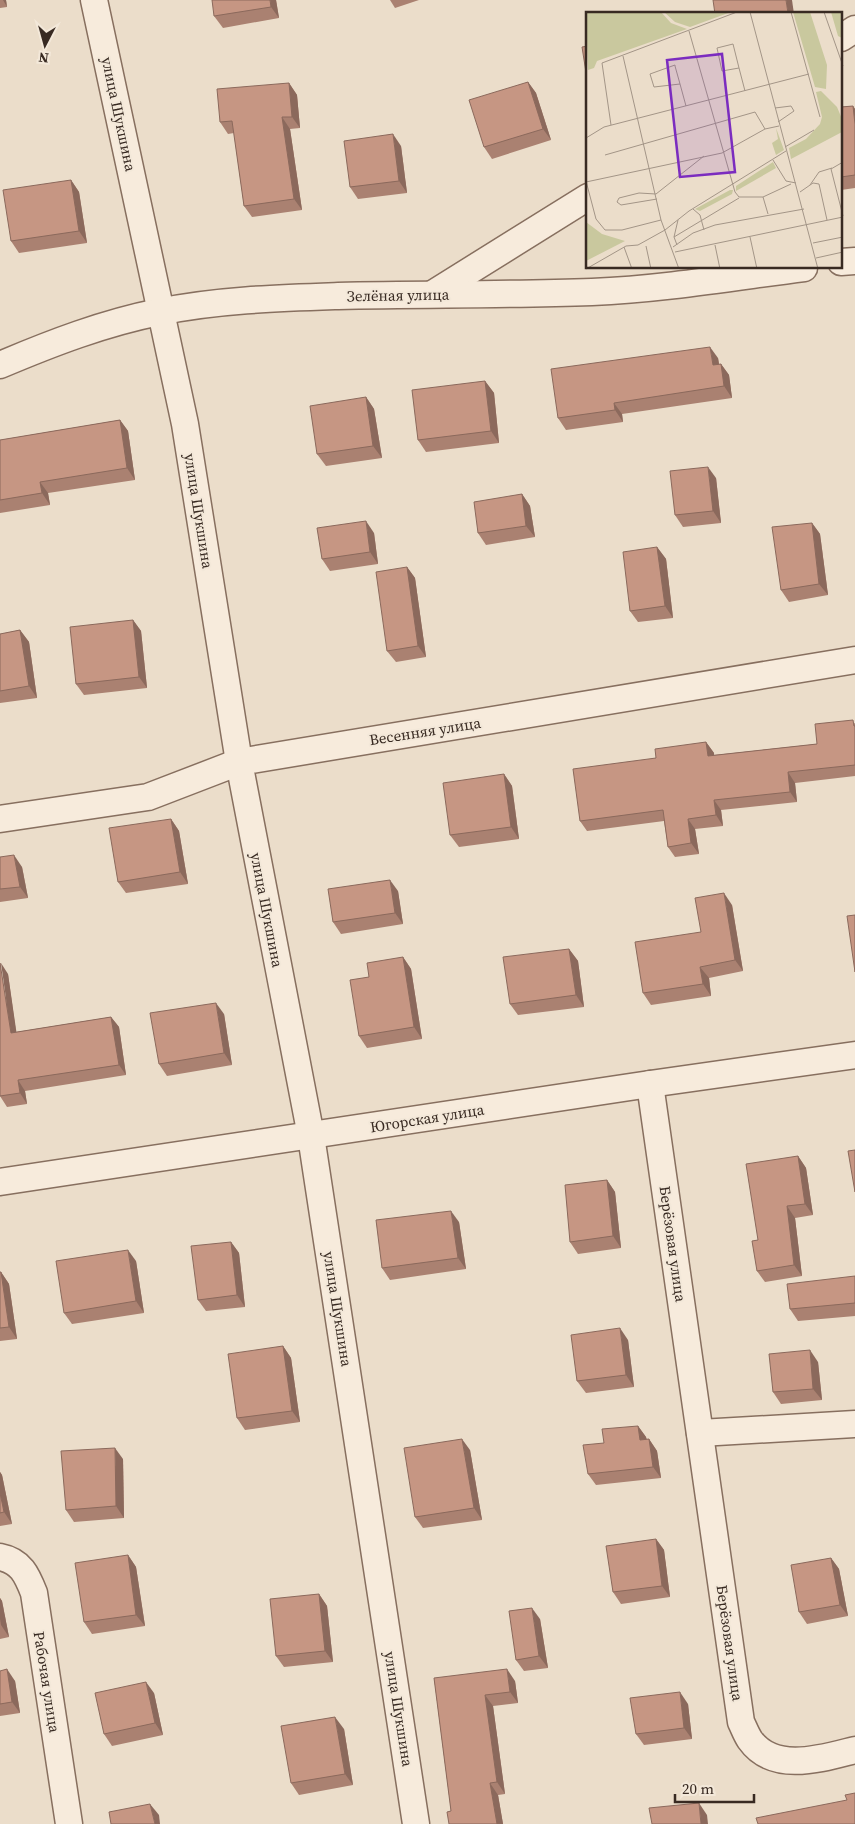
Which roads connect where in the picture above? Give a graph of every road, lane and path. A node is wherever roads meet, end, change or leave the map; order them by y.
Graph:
1 (94, 0) edge
2 (855, 29) edge
3 (842, 37) edge
4 (586, 198) edge
5 (855, 260) edge
6 (842, 262) edge
7 (796, 269) edge
8 (433, 294) junction
9 (161, 311) junction
10 (0, 364) edge
11 (855, 660) edge
12 (239, 762) junction
13 (0, 819) edge
14 (855, 1055) edge
15 (650, 1084) junction
16 (311, 1136) junction
17 (0, 1182) edge
18 (855, 1424) edge
19 (700, 1433) junction
20 (0, 1557) edge
21 (855, 1750) edge
22 (69, 1824) edge
23 (416, 1824) edge

1 - 9 street, улица Шукшина
2 - 3 street
4 - 8 street
5 - 6 street
7 - 8 street, Зелёная улица
8 - 9 street, Зелёная улица
9 - 10 street, Зелёная улица
9 - 12 street, улица Шукшина
11 - 12 street, Весенняя улица
12 - 13 street, Весенняя улица
12 - 16 street, улица Шукшина
14 - 15 street, Югорская улица
15 - 16 street, Югорская улица
15 - 19 street, Берёзовая улица
16 - 17 street, Югорская улица
16 - 23 street, улица Шукшина
18 - 19 street
19 - 21 street, Берёзовая улица
20 - 22 street, Рабочая улица

